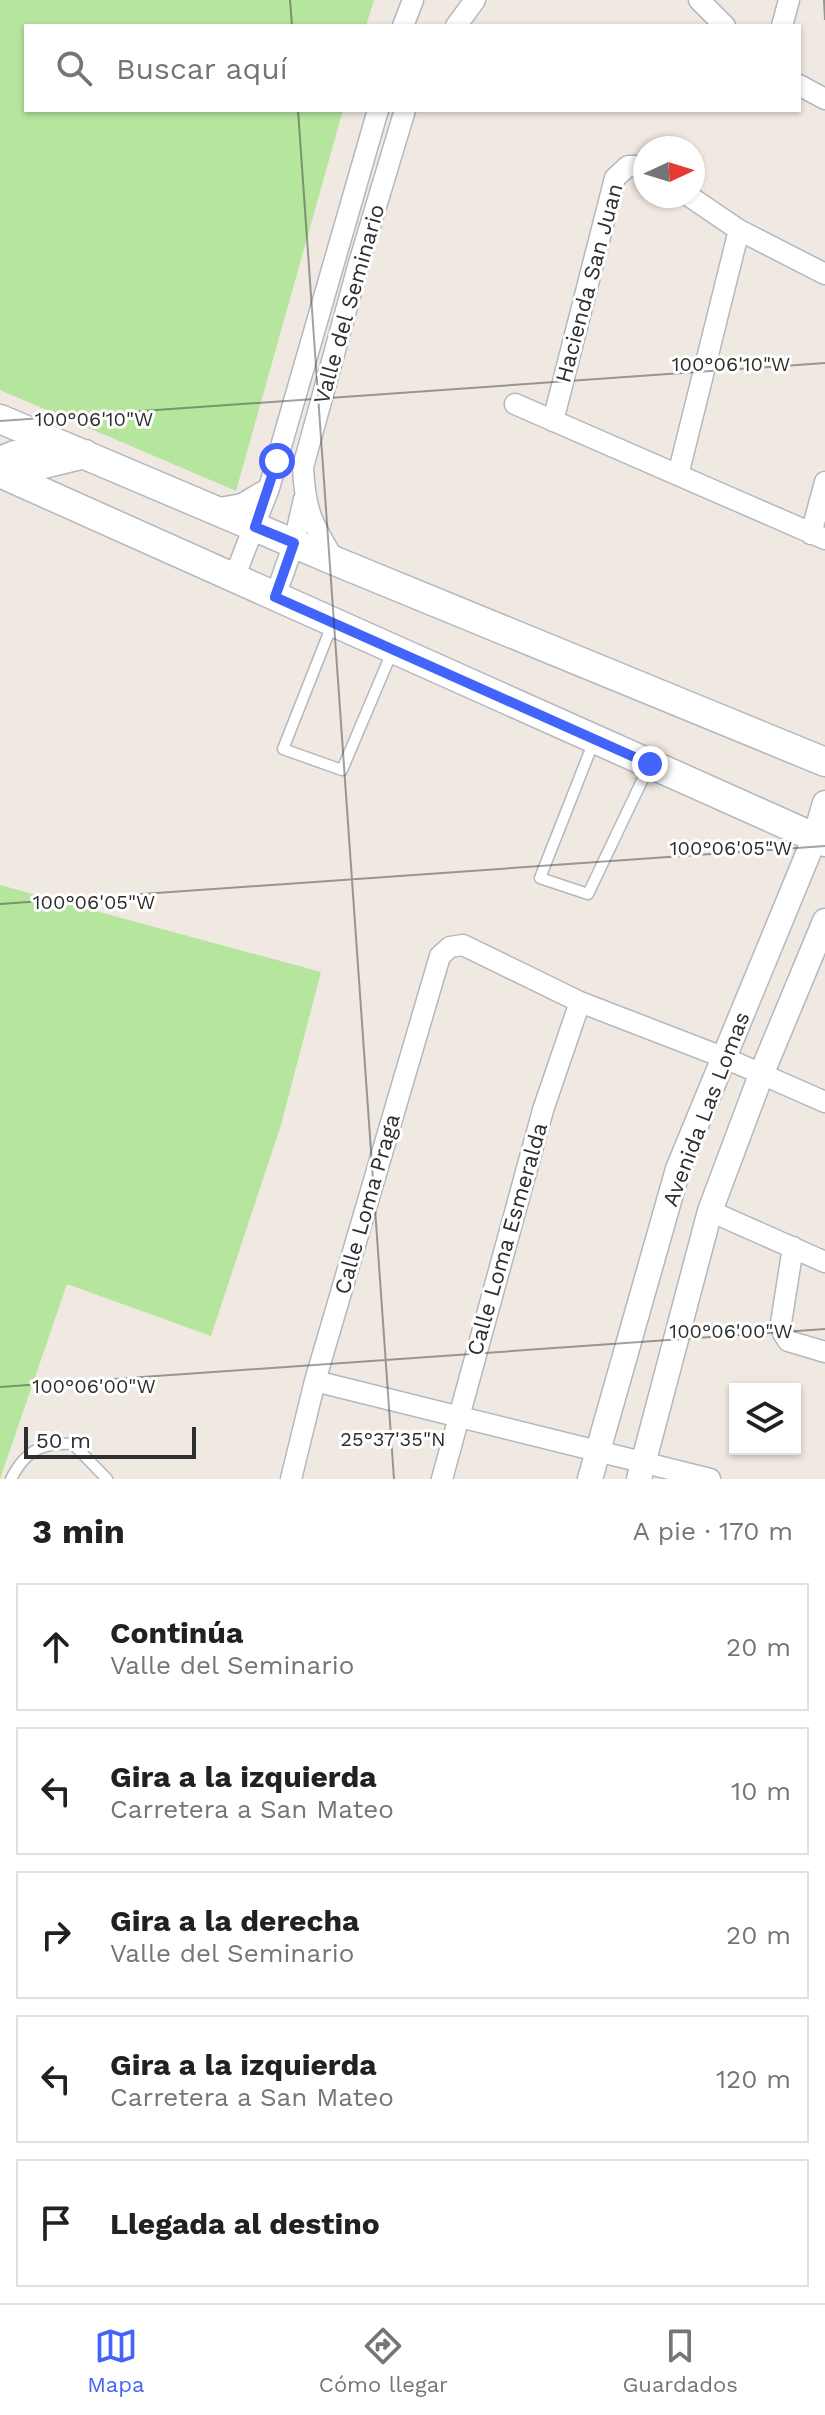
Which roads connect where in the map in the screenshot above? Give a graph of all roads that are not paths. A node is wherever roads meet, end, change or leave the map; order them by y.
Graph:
1 (413, 0) edge
2 (475, 0) edge
3 (699, 0) edge
4 (789, 0) edge
5 (404, 24) edge
6 (457, 24) edge
7 (723, 24) edge
8 (783, 24) edge
9 (801, 86) edge
10 (825, 99) edge
11 (377, 112) edge
12 (404, 112) edge
13 (633, 166) edge
14 (705, 207) edge
15 (739, 230) junction
16 (337, 253) junction
17 (359, 263) junction
18 (825, 274) edge
19 (515, 404) dead end
20 (0, 419) edge
21 (553, 421) junction
22 (85, 454) junction
23 (0, 461) edge
24 (0, 473) edge
25 (678, 475) junction
26 (825, 482) edge
27 (269, 488) junction
28 (304, 499) junction
29 (214, 509) junction
30 (255, 527) junction
31 (818, 536) edge
32 (294, 543) junction
33 (335, 561) junction
34 (234, 578) junction
35 (275, 597) junction
36 (333, 623) junction
37 (394, 649) junction
38 (595, 739) junction
39 (825, 762) edge
40 (650, 764) junction
41 (825, 803) edge
42 (822, 838) edge
43 (825, 921) edge
44 (580, 1002) junction
45 (725, 1058) junction
46 (761, 1075) junction
47 (825, 1102) edge
48 (710, 1211) junction
49 (793, 1247) junction
50 (825, 1262) edge
51 (825, 1352) edge
52 (315, 1381) junction
53 (457, 1418) junction
54 (597, 1449) junction
55 (641, 1470) edge
56 (11, 1479) edge
57 (107, 1479) edge
58 (291, 1479) edge
59 (442, 1479) edge
60 (590, 1479) edge
61 (710, 1479) edge

1 - 5 street
2 - 6 street
3 - 7 street
4 - 8 street
9 - 10 street
11 - 16 street, Valle del Seminario
12 - 17 street, Valle del Seminario
13 - 21 street, Hacienda San Juan
14 - 15 street
15 - 18 street
15 - 25 street
16 - 17 street
16 - 27 street, Valle del Seminario
17 - 28 street, Valle del Seminario
19 - 21 street
20 - 22 main road
21 - 25 street
22 - 23 main road
22 - 29 main road
24 - 34 main road
25 - 31 street
26 - 31 street
27 - 29 street
27 - 30 street, Valle del Seminario
28 - 32 street, Valle del Seminario
28 - 33 street, Valle del Seminario
29 - 30 main road
30 - 32 main road
30 - 34 street, Valle del Seminario
32 - 33 main road
32 - 35 street, Valle del Seminario
33 - 39 main road
34 - 35 main road
35 - 36 main road
36 - 37 main road
36 - 37 lane
37 - 38 main road
38 - 40 main road
38 - 40 lane
40 - 42 main road
41 - 42 street, Avenida Las Lomas
42 - 45 street, Avenida Las Lomas
43 - 46 street, Avenida Las Lomas
44 - 45 street
44 - 52 street, Calle Loma Praga
44 - 53 street, Calle Loma Esmeralda
45 - 46 street
45 - 54 street, Avenida Las Lomas
46 - 47 street
46 - 48 street, Avenida Las Lomas
48 - 49 street
48 - 55 street, Avenida Las Lomas
49 - 50 street
49 - 51 street
52 - 53 street
52 - 58 street, Calle Loma Praga
53 - 54 street
53 - 59 street, Calle Loma Esmeralda
54 - 55 street
54 - 60 street, Avenida Las Lomas
55 - 61 street
56 - 57 lane

